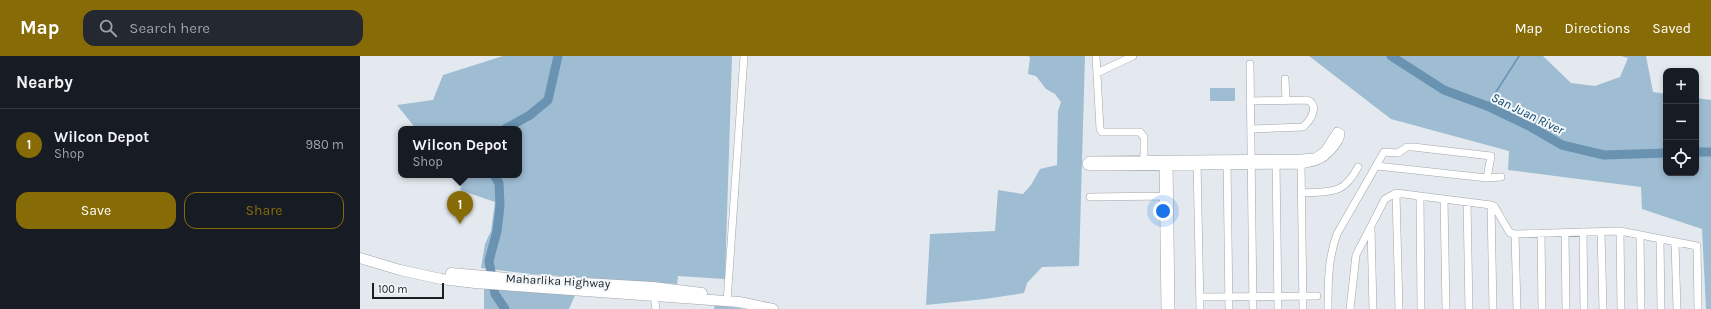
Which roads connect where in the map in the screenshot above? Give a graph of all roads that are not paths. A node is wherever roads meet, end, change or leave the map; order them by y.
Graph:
1 (744, 56) edge
2 (1096, 56) edge
3 (1133, 56) edge
4 (1250, 64) dead end
5 (1097, 73) junction
6 (1285, 79) dead end
7 (1286, 100) junction
8 (1250, 101) junction
9 (1251, 129) junction
10 (1166, 162) junction
11 (1197, 162) junction
12 (1227, 162) junction
13 (1251, 162) junction
14 (1276, 162) junction
15 (1301, 162) junction
16 (1144, 163) junction
17 (1377, 166) junction
18 (1358, 167) dead end
19 (1501, 177) dead end
20 (1487, 178) junction
21 (1301, 193) junction
22 (1396, 193) junction
23 (1166, 196) junction
24 (1420, 196) junction
25 (1090, 197) dead end
26 (1444, 199) junction
27 (1467, 202) junction
28 (1491, 204) junction
29 (1371, 226) junction
30 (1620, 231) junction
31 (1583, 232) junction
32 (1601, 232) junction
33 (1565, 233) junction
34 (1515, 234) junction
35 (1541, 234) junction
36 (1640, 235) junction
37 (1660, 239) junction
38 (1675, 242) junction
39 (360, 258) edge
40 (515, 282) junction
41 (654, 295) junction
42 (1317, 296) dead end
43 (1200, 297) junction
44 (1229, 297) junction
45 (1253, 297) junction
46 (1278, 297) junction
47 (1303, 297) junction
48 (728, 300) junction
49 (656, 309) edge
50 (773, 309) edge
51 (1165, 309) edge
52 (1171, 309) edge
53 (1200, 309) edge
54 (1229, 309) edge
55 (1253, 309) edge
56 (1278, 309) edge
57 (1303, 309) edge
58 (1328, 309) edge
59 (1350, 309) edge
60 (1373, 309) edge
61 (1399, 309) edge
62 (1421, 309) edge
63 (1446, 309) edge
64 (1469, 309) edge
65 (1493, 309) edge
66 (1517, 309) edge
67 (1542, 309) edge
68 (1566, 309) edge
69 (1584, 309) edge
70 (1603, 309) edge
71 (1621, 309) edge
72 (1641, 309) edge
73 (1661, 309) edge
74 (1677, 309) edge
75 (1698, 309) edge

1 - 48 street
2 - 5 street
3 - 5 street
4 - 8 street
5 - 16 street
6 - 7 street
7 - 8 street
7 - 9 street
8 - 9 street
9 - 13 street
10 - 11 street
10 - 16 street
10 - 23 street
11 - 12 street
11 - 43 street
12 - 13 street
12 - 44 street
13 - 14 street
13 - 45 street
14 - 15 street
14 - 46 street
15 - 15 street
15 - 21 street
16 - 16 street
17 - 20 street
17 - 20 street
17 - 58 street
18 - 21 street
19 - 20 street
21 - 47 street
22 - 24 street
22 - 29 street
22 - 61 street
23 - 25 street
23 - 51 street
23 - 52 street
24 - 26 street
24 - 62 street
26 - 27 street
26 - 63 street
27 - 28 street
27 - 64 street
28 - 34 street
28 - 65 street
29 - 59 street
29 - 60 street
30 - 32 street
30 - 36 street
30 - 71 street
31 - 32 street
31 - 33 street
31 - 69 street
32 - 70 street
33 - 35 street
33 - 68 street
34 - 35 street
34 - 66 street
35 - 67 street
36 - 37 street
36 - 72 street
37 - 38 street
37 - 73 street
38 - 74 street
38 - 75 street
39 - 40 highway, Maharlika Highway
40 - 41 highway, Maharlika Highway
40 - 48 highway, Maharlika Highway
41 - 48 highway, Maharlika Highway
41 - 49 street
42 - 47 street
43 - 44 street
43 - 53 street
44 - 45 street
44 - 54 street
45 - 46 street
45 - 55 street
46 - 47 street
46 - 56 street
47 - 57 street
48 - 50 highway, Maharlika Highway

